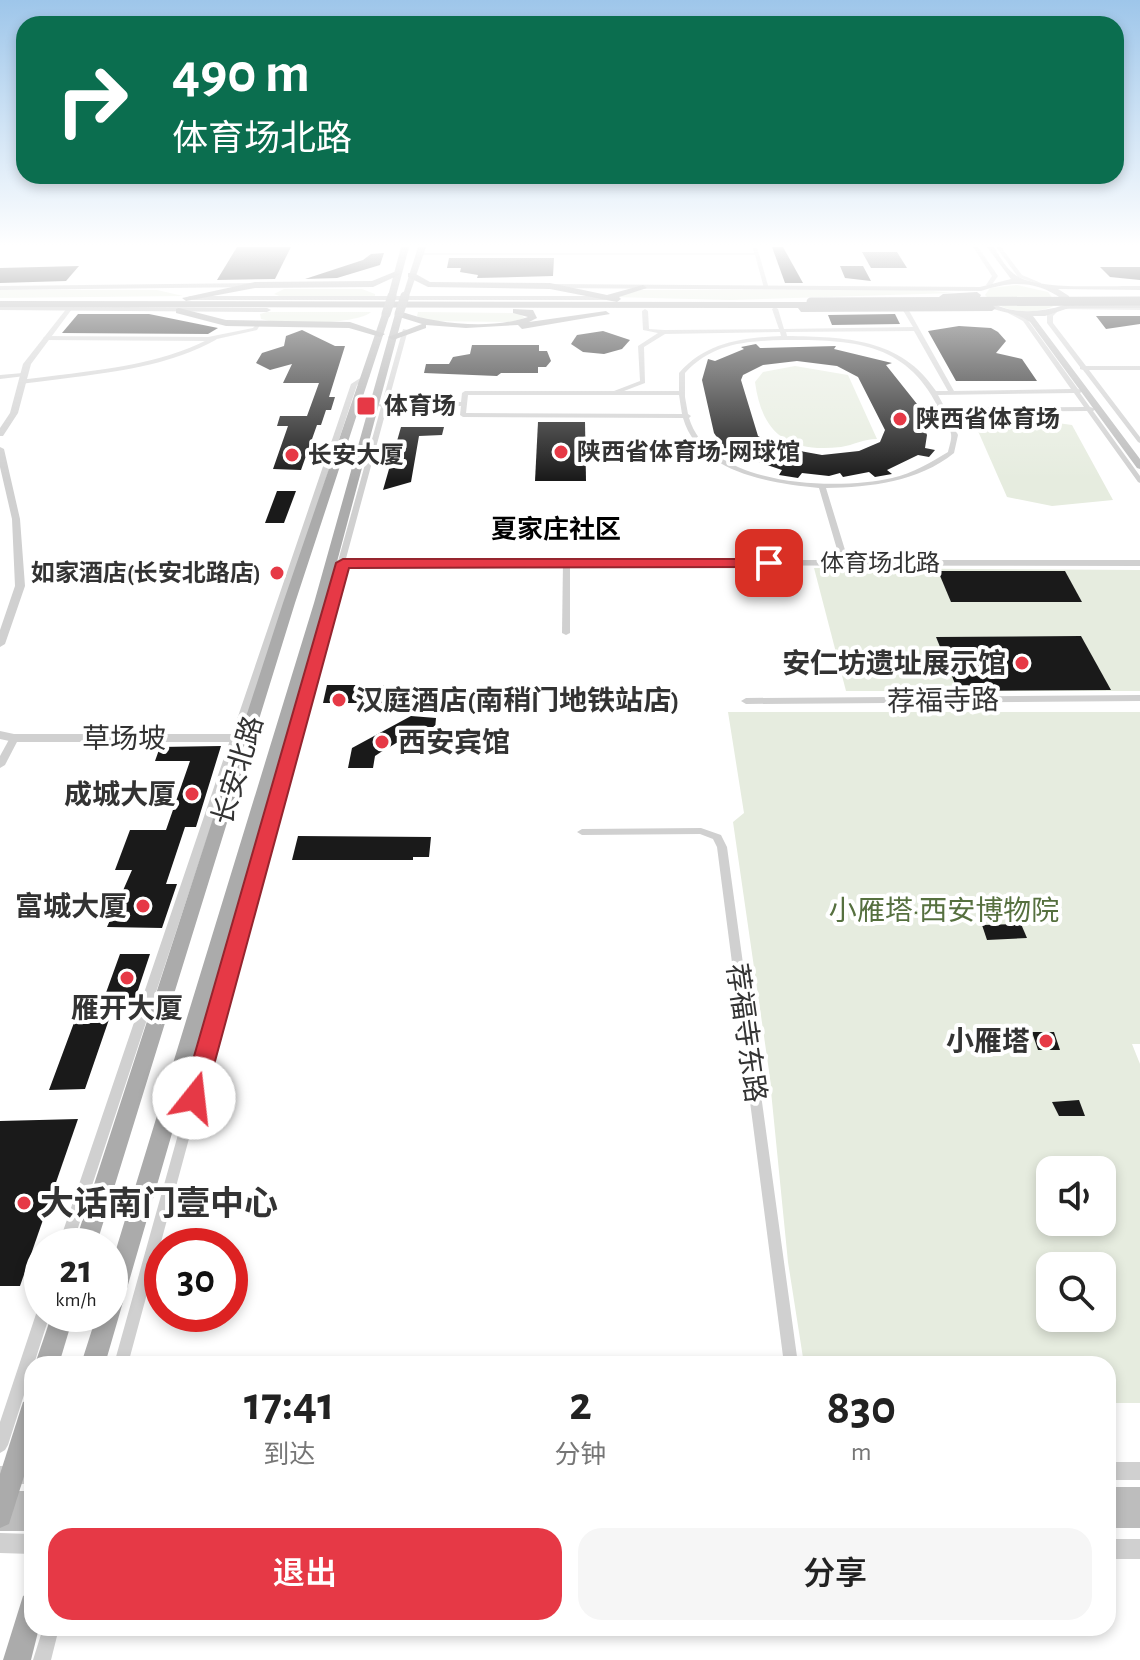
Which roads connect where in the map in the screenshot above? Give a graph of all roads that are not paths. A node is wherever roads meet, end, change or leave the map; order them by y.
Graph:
1 (57, 324) edge
2 (249, 324) edge
3 (393, 324) edge
4 (546, 324) edge
5 (646, 324) edge
6 (780, 324) edge
7 (914, 324) edge
8 (1029, 324) edge
9 (1036, 324) edge
10 (1045, 324) edge
11 (257, 325) junction
12 (916, 329) junction
13 (664, 332) junction
14 (393, 333) junction
15 (783, 334) junction
16 (46, 338) junction
17 (215, 338) junction
18 (1080, 368) junction
19 (1140, 368) edge
20 (0, 377) edge
21 (22, 378) junction
22 (1081, 391) junction
23 (616, 392) junction
24 (682, 393) junction
25 (934, 393) junction
26 (952, 393) junction
27 (464, 404) junction
28 (380, 405) junction
29 (1094, 409) junction
30 (942, 410) junction
31 (688, 416) junction
32 (0, 434) edge
33 (1140, 441) edge
34 (0, 449) edge
35 (1140, 454) edge
36 (1140, 466) edge
37 (1140, 481) edge
38 (821, 485) junction
39 (5, 489) edge
40 (337, 563) junction
41 (845, 563) junction
42 (1140, 563) edge
43 (566, 564) junction
44 (566, 633) dead end
45 (0, 644) edge
46 (1140, 698) edge
47 (746, 701) dead end
48 (0, 735) edge
49 (14, 738) junction
50 (240, 738) junction
51 (0, 765) edge
52 (582, 832) dead end
53 (71, 1228) edge
54 (90, 1228) edge
55 (128, 1247) edge
56 (37, 1332) edge
57 (57, 1332) edge
58 (103, 1332) edge
59 (29, 1356) edge
60 (50, 1356) edge
61 (95, 1356) edge
62 (123, 1356) edge
63 (790, 1356) edge
64 (24, 1372) edge
65 (24, 1441) edge
66 (0, 1445) edge
67 (1116, 1471) edge
68 (1140, 1471) edge
69 (15, 1475) edge
70 (1116, 1498) edge
71 (1140, 1498) edge
72 (24, 1504) edge
73 (1, 1510) edge
74 (24, 1517) edge
75 (1116, 1517) edge
76 (1140, 1517) edge
77 (0, 1543) edge
78 (24, 1544) edge
79 (1116, 1549) edge
80 (1140, 1549) edge
81 (24, 1634) edge
82 (49, 1636) edge
83 (17, 1660) edge
84 (42, 1660) edge

1 - 16 street
2 - 11 highway
3 - 14 main road, 长安北路
4 - 14 highway
5 - 13 street
6 - 15 street
7 - 12 street
8 - 22 street
9 - 22 main road
10 - 18 main road
11 - 14 highway
11 - 17 street
12 - 15 street
12 - 26 street
13 - 15 street
13 - 23 street
14 - 28 main road, 长安北路
14 - 50 main road, 长安北路
15 - 24 street
15 - 25 street
16 - 17 street
16 - 21 street
17 - 21 street
18 - 19 street
18 - 33 street
18 - 35 main road
20 - 21 street
21 - 32 street
22 - 26 street
22 - 29 main road
23 - 24 street
23 - 27 street
24 - 31 street
25 - 26 street
25 - 30 street
27 - 28 street
27 - 31 street
28 - 40 main road, 长安北路
29 - 30 street
29 - 36 main road
29 - 37 street
30 - 38 street
31 - 38 street
34 - 39 street
38 - 41 street
39 - 45 street
40 - 43 street, 体育场北路
40 - 55 main road, 长安北路
40 - 62 street
41 - 42 street, 体育场北路
41 - 43 street, 体育场北路
43 - 44 street
46 - 47 street, 荐福寺路
48 - 49 street, 草场坡
49 - 50 street, 草场坡
49 - 51 street
50 - 53 street
50 - 54 main road, 长安北路
52 - 63 street, 荐福寺东路
56 - 59 street
57 - 60 main road
58 - 61 main road
64 - 66 street
65 - 69 main road
67 - 68 street
69 - 73 main road
70 - 71 main road
72 - 73 main road
73 - 74 main road
75 - 76 main road
77 - 78 street
79 - 80 street
81 - 83 main road
82 - 84 street

